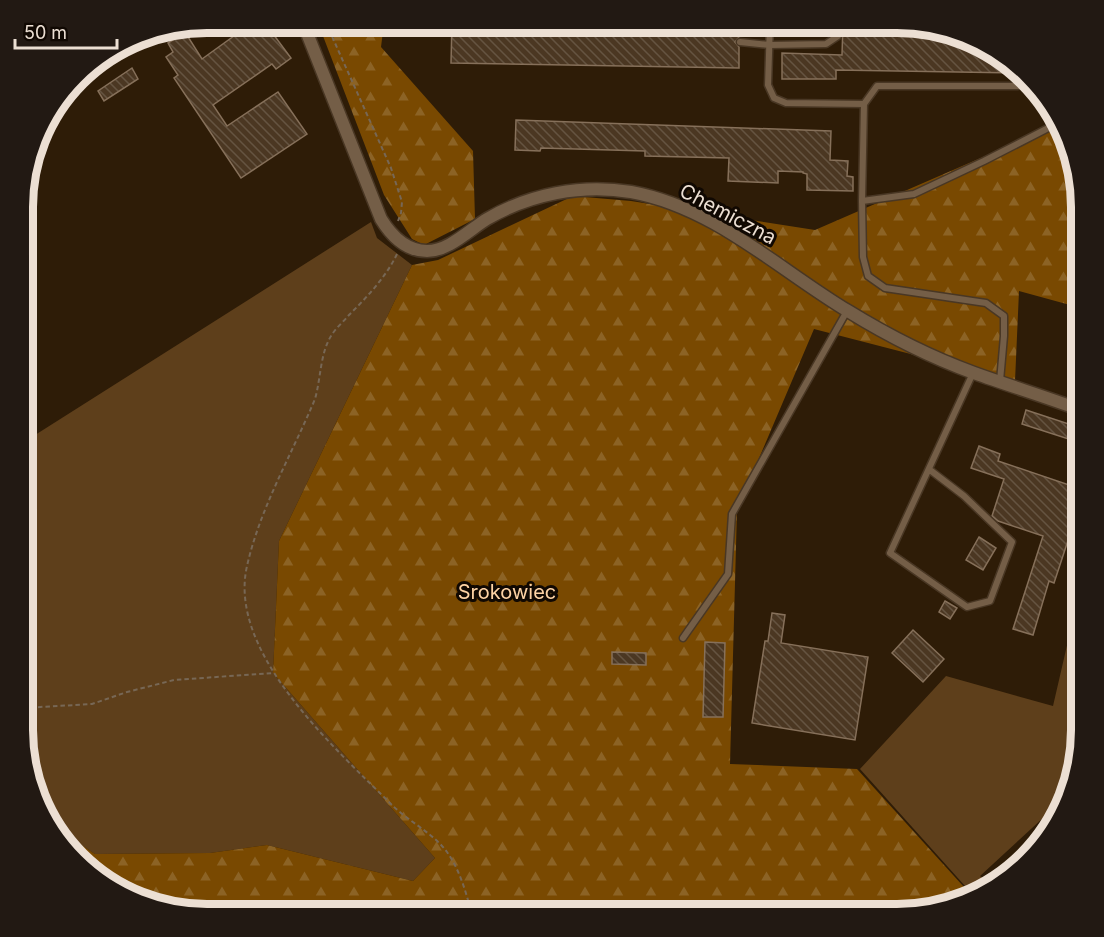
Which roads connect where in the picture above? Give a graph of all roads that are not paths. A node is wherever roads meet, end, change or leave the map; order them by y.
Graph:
1 (307, 33) edge
2 (770, 33) edge
3 (837, 33) edge
4 (740, 42) dead end
5 (770, 45) junction
6 (1021, 85) edge
7 (864, 104) junction
8 (1051, 127) edge
9 (862, 201) junction
10 (847, 311) junction
11 (973, 373) junction
12 (1000, 381) junction
13 (1071, 406) edge
14 (930, 470) junction
15 (683, 638) dead end

1 - 10 street, Chemiczna
2 - 5 lane
3 - 5 lane
4 - 5 lane
5 - 7 lane
6 - 7 lane
7 - 9 lane
8 - 9 lane
9 - 12 lane
10 - 11 street, Chemiczna
10 - 15 lane
11 - 12 street, Chemiczna
11 - 14 lane
12 - 13 street, Chemiczna
14 - 14 lane

